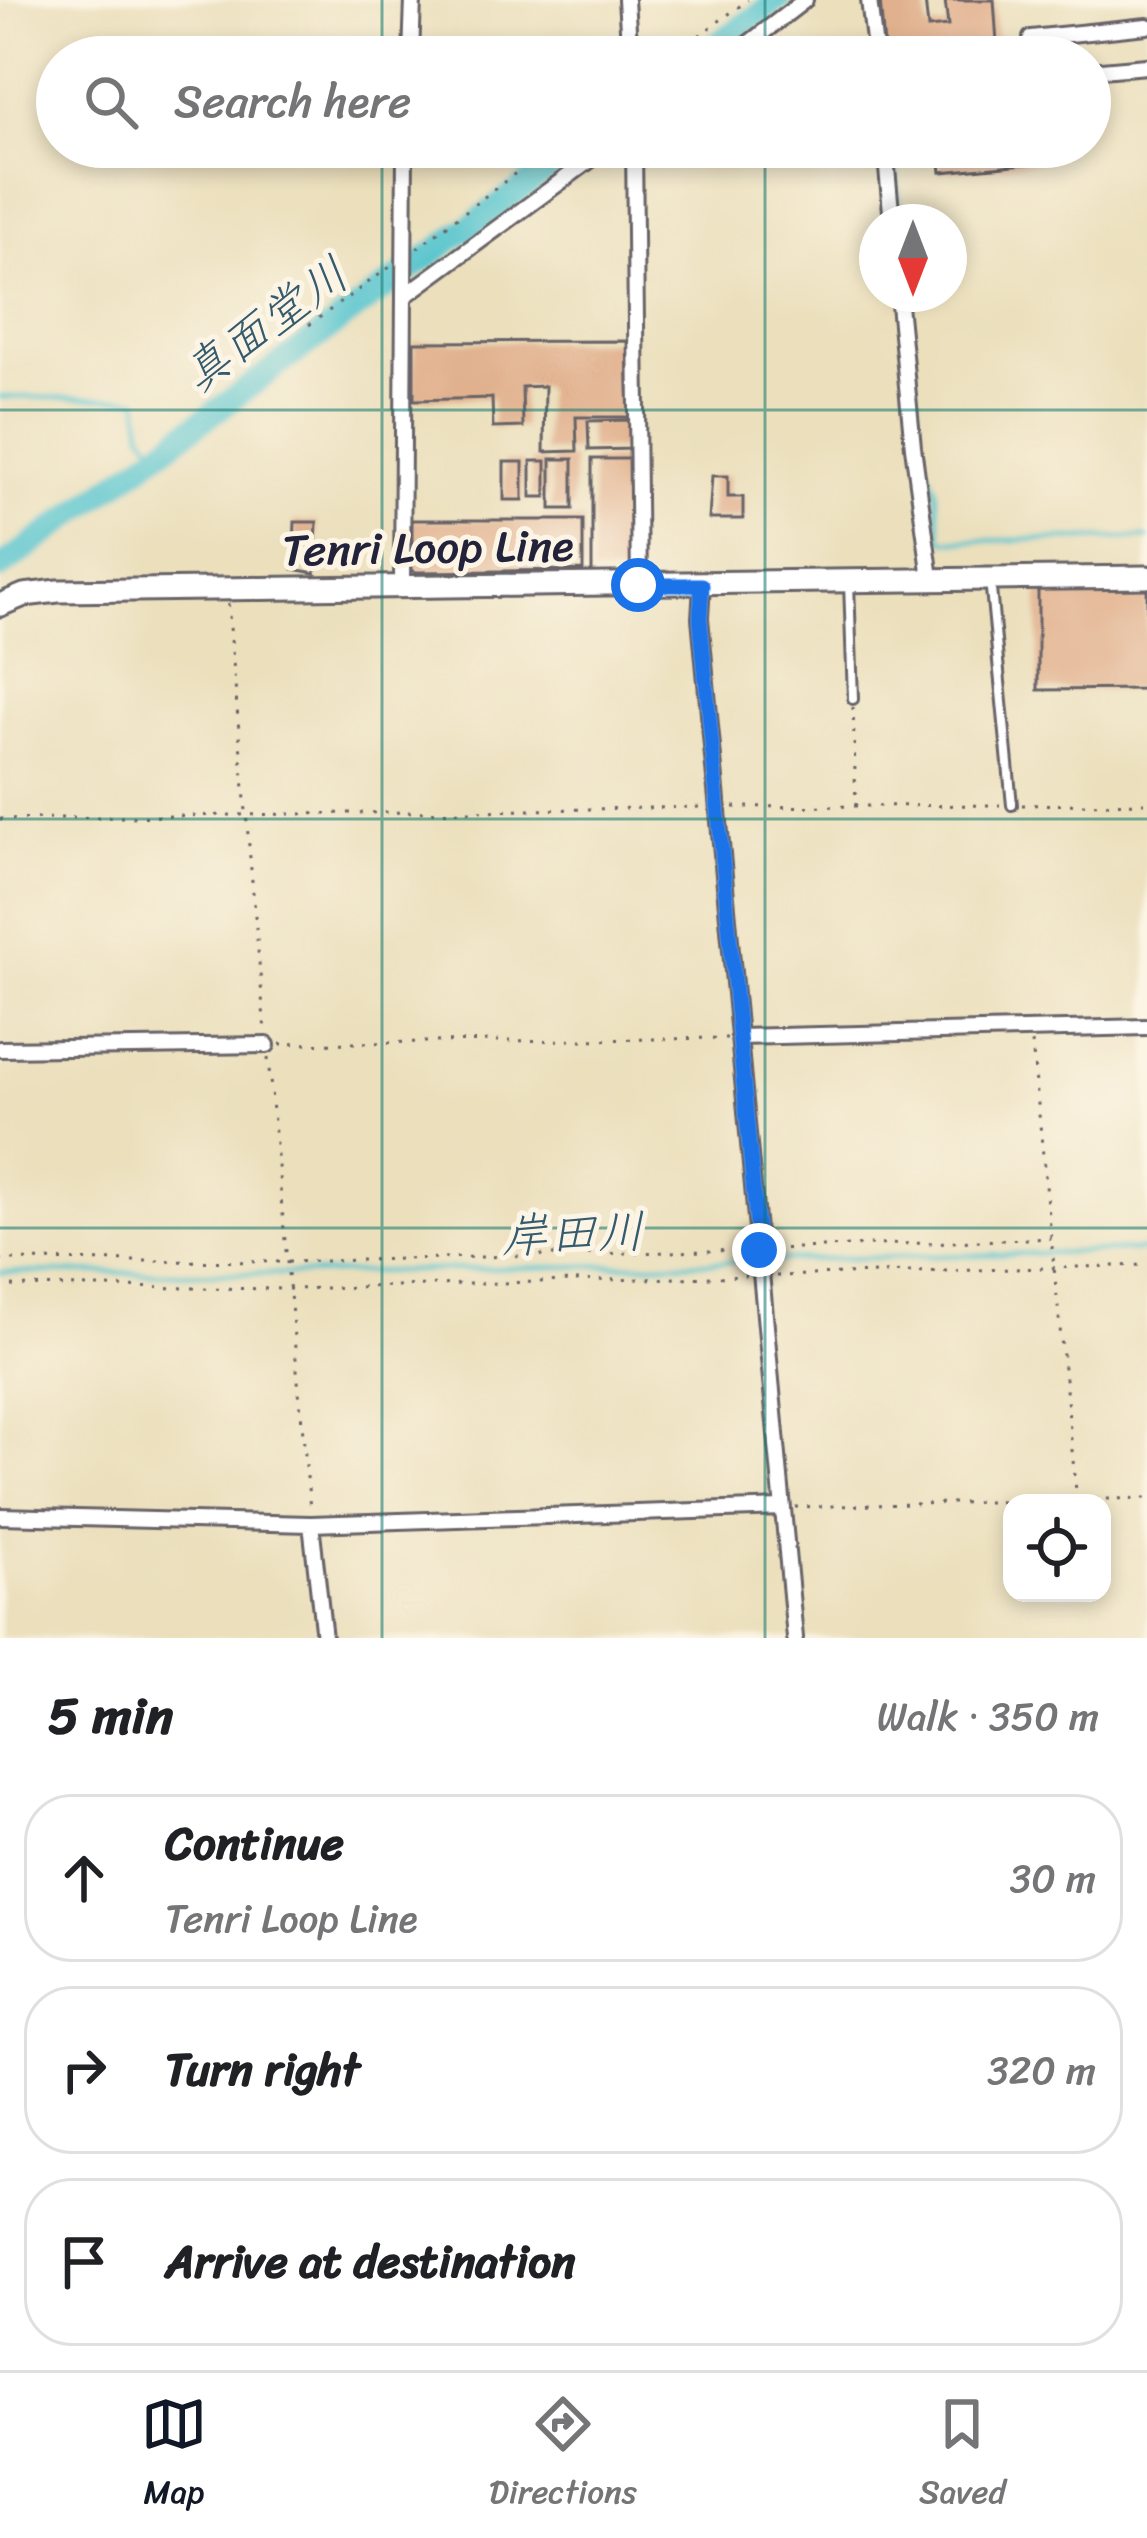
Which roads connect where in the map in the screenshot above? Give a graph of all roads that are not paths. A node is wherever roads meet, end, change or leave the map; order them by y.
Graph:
1 (413, 0) edge
2 (626, 0) edge
3 (805, 0) edge
4 (869, 0) edge
5 (1147, 26) edge
6 (412, 36) edge
7 (628, 36) edge
8 (758, 36) edge
9 (873, 36) edge
10 (1050, 36) edge
11 (1147, 65) edge
12 (1111, 69) edge
13 (405, 168) edge
14 (579, 168) edge
15 (634, 168) edge
16 (887, 168) edge
17 (890, 204) edge
18 (406, 291) junction
19 (900, 312) edge
20 (1147, 577) edge
21 (931, 578) junction
22 (990, 578) junction
23 (849, 581) junction
24 (402, 584) junction
25 (638, 585) junction
26 (702, 585) junction
27 (0, 605) edge
28 (853, 699) road end
29 (1012, 805) road end
30 (1147, 1027) edge
31 (740, 1037) junction
32 (267, 1045) road end
33 (0, 1049) edge
34 (782, 1508) junction
35 (0, 1516) edge
36 (311, 1524) junction
37 (324, 1638) edge
38 (795, 1638) edge

1 - 6 street
2 - 7 street
3 - 8 street
4 - 9 street
5 - 10 street
11 - 12 street
13 - 18 street
14 - 18 street
15 - 25 street
16 - 17 street
18 - 24 street
19 - 21 street
20 - 22 main road, Tenri Loop Line
21 - 22 main road, Tenri Loop Line
21 - 23 main road, Tenri Loop Line
22 - 29 lane
23 - 26 main road, Tenri Loop Line
23 - 28 lane
24 - 25 main road, Tenri Loop Line
24 - 27 main road, Tenri Loop Line
25 - 26 main road, Tenri Loop Line
26 - 31 street
30 - 31 street
31 - 34 street
32 - 33 street
34 - 36 street
34 - 38 street
35 - 36 street
36 - 37 street

